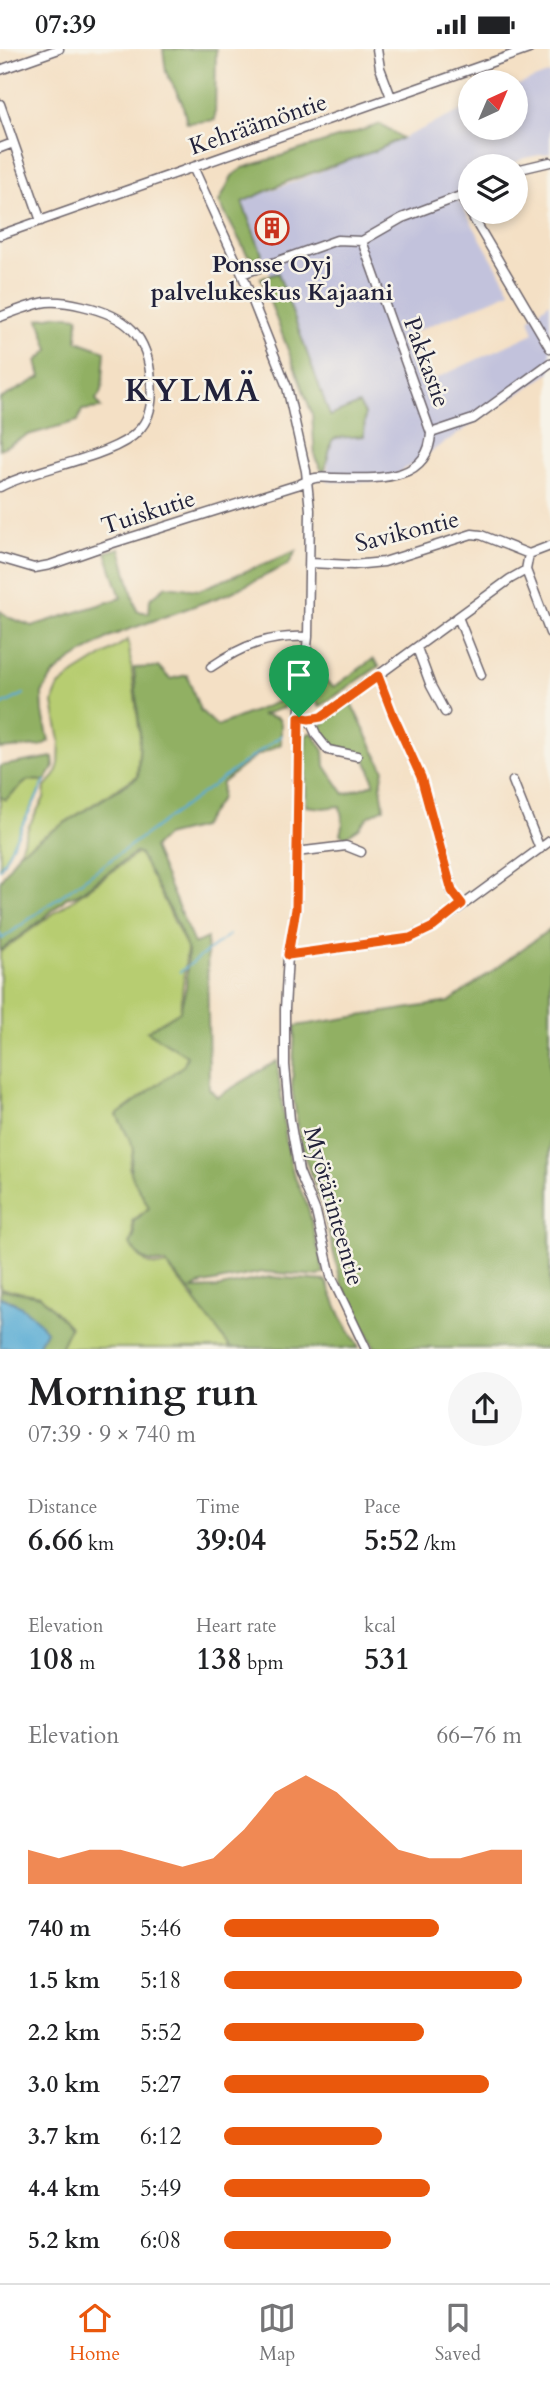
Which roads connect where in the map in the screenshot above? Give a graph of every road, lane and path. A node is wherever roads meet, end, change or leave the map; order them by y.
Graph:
1 (59, 49) edge
2 (377, 49) edge
3 (529, 49) edge
4 (0, 70) edge
5 (391, 97) junction
6 (0, 104) edge
7 (13, 143) junction
8 (0, 148) edge
9 (550, 162) edge
10 (193, 167) junction
11 (528, 167) edge
12 (458, 198) edge
13 (41, 221) junction
14 (477, 224) edge
15 (0, 235) edge
16 (362, 241) junction
17 (242, 274) junction
18 (0, 317) edge
19 (550, 348) edge
20 (550, 363) edge
21 (431, 433) junction
22 (307, 482) junction
23 (0, 487) edge
24 (550, 546) edge
25 (530, 554) junction
26 (0, 558) edge
27 (310, 563) junction
28 (526, 570) junction
29 (458, 617) junction
30 (550, 633) edge
31 (308, 637) junction
32 (417, 647) junction
33 (211, 667) dead end
34 (481, 675) dead end
35 (378, 676) junction
36 (445, 712) dead end
37 (299, 717) junction
38 (309, 719) junction
39 (357, 755) dead end
40 (513, 781) dead end
41 (550, 841) edge
42 (540, 849) junction
43 (296, 852) junction
44 (361, 852) dead end
45 (462, 904) junction
46 (288, 955) junction
47 (366, 1349) edge

1 - 4 street
2 - 5 street
3 - 5 street, Kehräämöntie
5 - 10 street, Kehräämöntie
6 - 7 street
7 - 8 street
7 - 13 street
9 - 11 street
10 - 13 street, Kehräämöntie
10 - 17 street, Myötärinteentie
12 - 16 street
13 - 15 street, Kehräämöntie
14 - 19 street
16 - 17 street
16 - 21 street, Pakkastie
17 - 22 street, Myötärinteentie
18 - 23 street
20 - 21 street
21 - 22 street, Pakkastie
22 - 26 street, Tuiskutie
22 - 27 street, Myötärinteentie
24 - 25 street
25 - 27 street, Savikontie
25 - 28 street
27 - 31 street, Myötärinteentie
28 - 29 street
28 - 30 street
29 - 32 street
29 - 34 street
31 - 33 street
31 - 37 street, Myötärinteentie
32 - 35 street
32 - 36 street
35 - 38 street
35 - 45 street
37 - 38 street
37 - 43 street, Myötärinteentie
38 - 39 street
40 - 42 street
41 - 42 street
42 - 45 street
43 - 44 street
43 - 46 street, Myötärinteentie
45 - 46 street
46 - 47 street, Myötärinteentie

